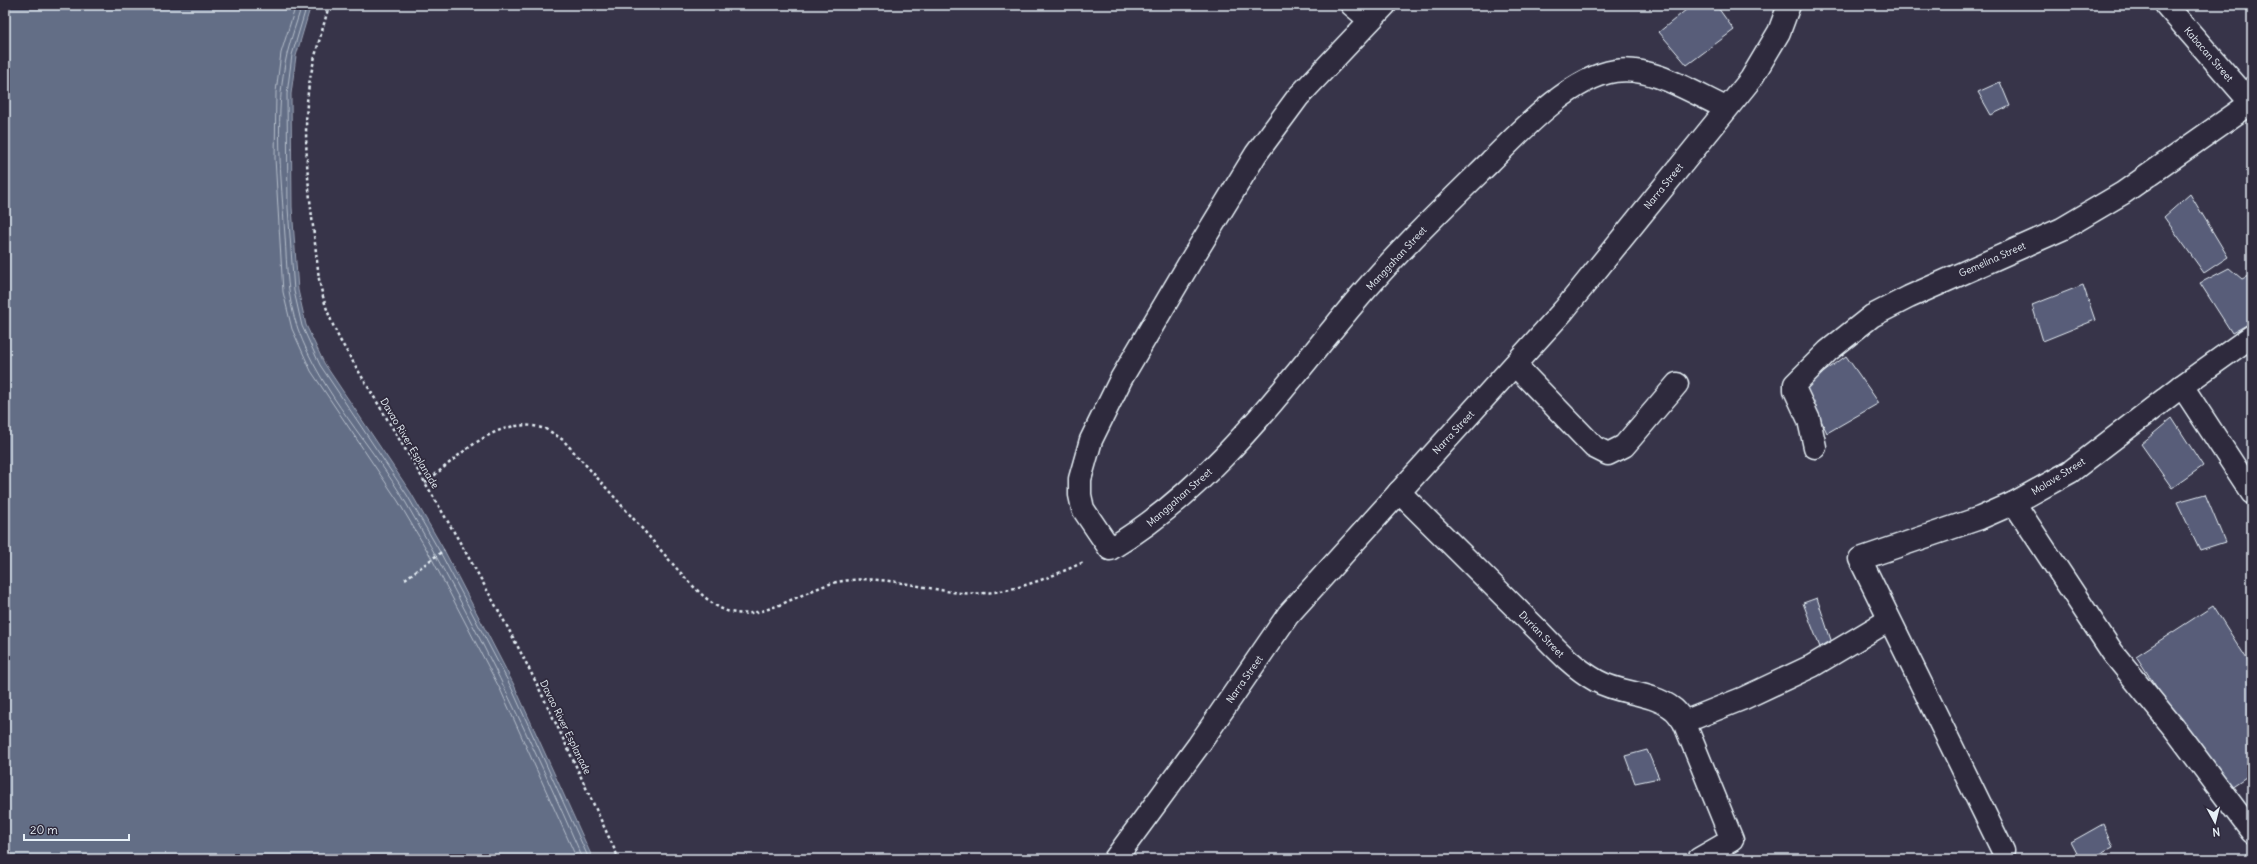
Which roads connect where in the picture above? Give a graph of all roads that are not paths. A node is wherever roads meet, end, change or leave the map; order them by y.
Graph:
1 (1352, 5) edge
2 (1385, 5) edge
3 (1789, 5) edge
4 (2166, 5) edge
5 (1370, 20) junction
6 (2252, 104) edge
7 (1726, 108) junction
8 (2252, 336) edge
9 (1515, 365) junction
10 (1677, 384) dead end
11 (2182, 386) junction
12 (1815, 447) dead end
13 (1399, 492) junction
14 (2252, 493) edge
15 (2014, 503) junction
16 (1889, 620) junction
17 (1684, 722) junction
18 (2252, 832) edge
19 (2003, 851) dead end
20 (1115, 859) edge
21 (1699, 859) edge

1 - 5 street
2 - 5 street
3 - 7 street, Narra Street
4 - 6 street, Kabacan Street
5 - 7 street, Manggahan Street
6 - 12 street, Gemelina Street
7 - 9 street, Narra Street
8 - 11 street, Molave Street
9 - 10 street
9 - 13 street, Narra Street
11 - 14 street
11 - 15 street, Molave Street
13 - 17 street, Durian Street
13 - 20 street, Narra Street
15 - 16 street, Molave Street
15 - 18 street
16 - 17 street
16 - 19 street
17 - 21 street, Durian Street

